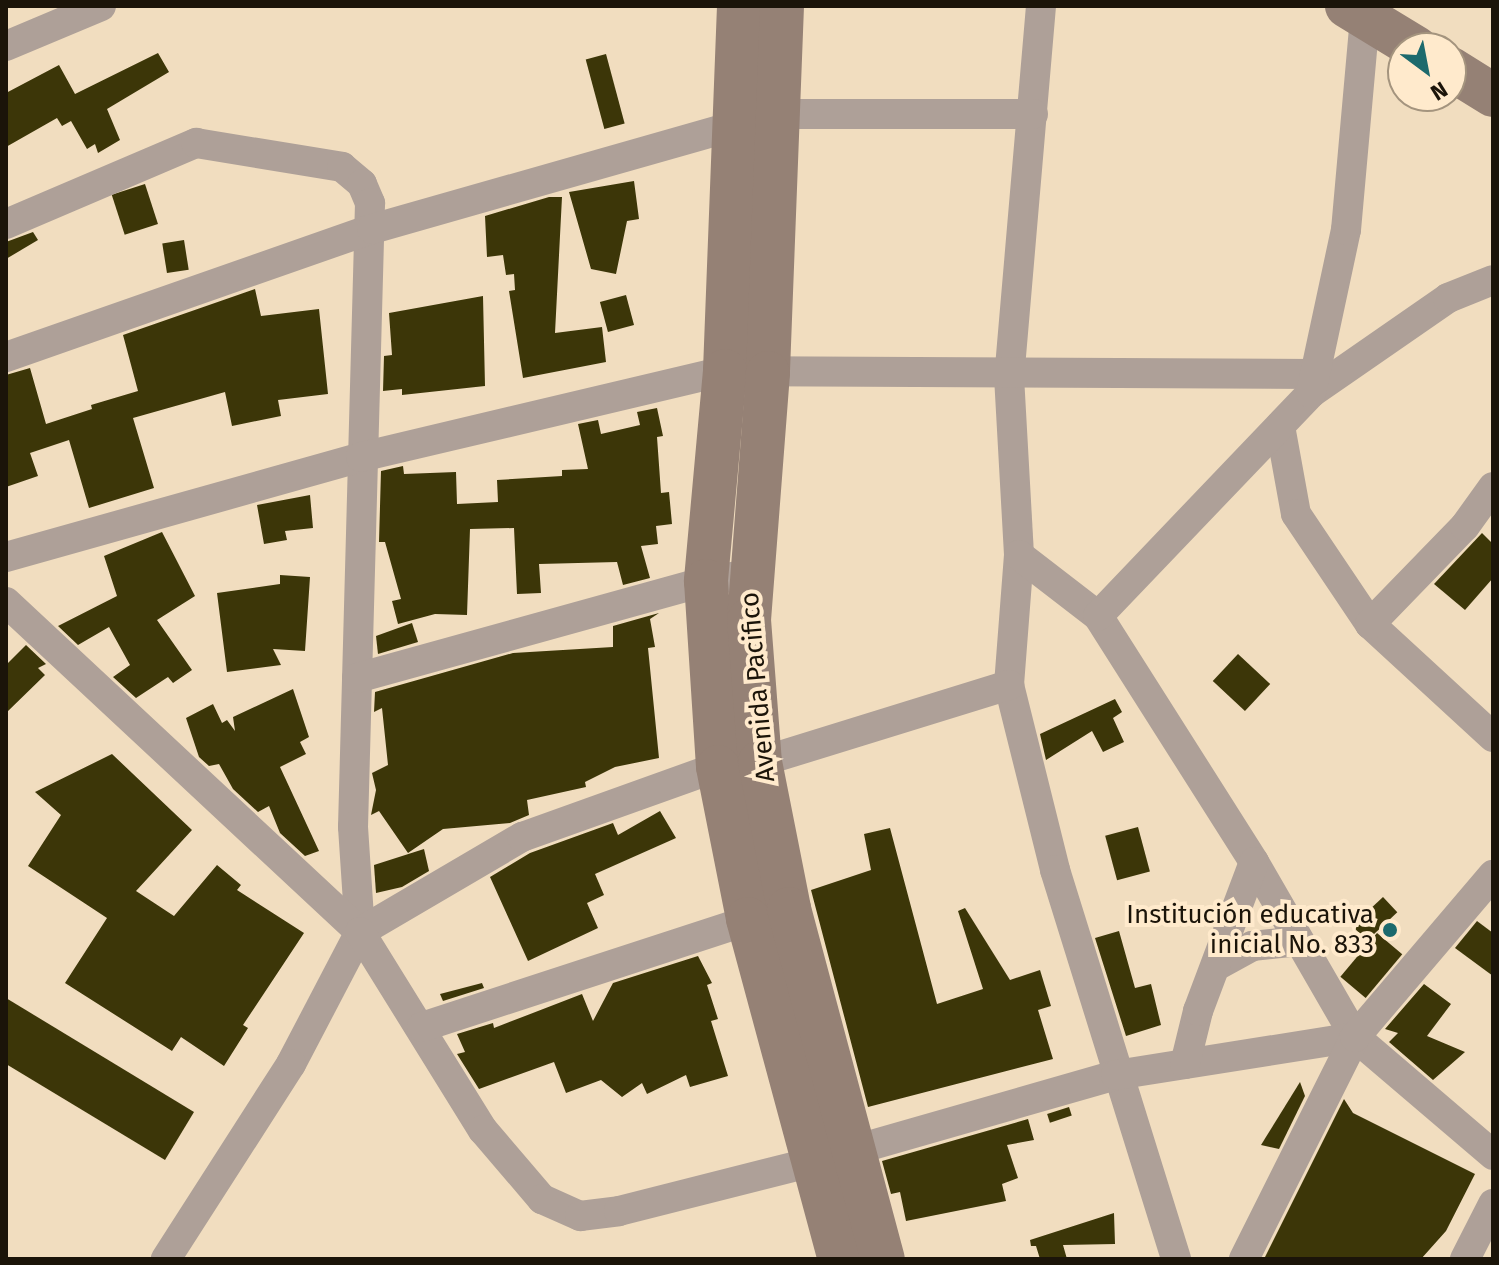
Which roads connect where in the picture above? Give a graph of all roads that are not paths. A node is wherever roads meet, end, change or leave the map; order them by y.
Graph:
1 (101, 6) edge
2 (739, 6) edge
3 (782, 6) edge
4 (1041, 6) edge
5 (1361, 10) edge
6 (1393, 32) edge
7 (6, 46) edge
8 (1467, 79) edge
9 (1493, 95) edge
10 (776, 114) junction
11 (1033, 114) junction
12 (732, 128) junction
13 (6, 224) edge
14 (372, 229) junction
15 (1493, 280) edge
16 (6, 357) edge
17 (746, 372) junction
18 (1009, 376) junction
19 (1312, 384) junction
20 (1280, 426) junction
21 (361, 457) junction
22 (1493, 487) edge
23 (1019, 555) junction
24 (6, 557) edge
25 (750, 574) junction
26 (706, 581) junction
27 (6, 602) edge
28 (1098, 616) junction
29 (1370, 624) junction
30 (357, 678) junction
31 (1009, 685) junction
32 (1493, 737) edge
33 (739, 764) junction
34 (1254, 862) junction
35 (1493, 875) edge
36 (769, 914) junction
37 (360, 932) junction
38 (1299, 941) junction
39 (1220, 964) junction
40 (422, 1027) junction
41 (1355, 1037) junction
42 (1185, 1064) junction
43 (1116, 1075) junction
44 (1493, 1155) edge
45 (834, 1156) junction
46 (1493, 1204) edge
47 (1477, 1248) edge
48 (166, 1259) edge
49 (840, 1259) edge
50 (883, 1259) edge
51 (1176, 1259) edge
52 (1244, 1259) edge

1 - 7 street
2 - 12 main road, Avenida Pacifico
3 - 10 main road, Avenida Pacifico
4 - 11 street
5 - 6 main road
5 - 19 street
8 - 9 main road
10 - 11 street
10 - 12 street
10 - 17 main road, Avenida Pacifico
11 - 18 street
12 - 14 street
12 - 17 main road, Avenida Pacifico
13 - 14 street
14 - 16 street
14 - 21 street
15 - 19 street
17 - 18 street
17 - 21 street
17 - 25 main road, Avenida Pacifico
17 - 26 main road, Avenida Pacifico
18 - 19 street
18 - 23 street
19 - 20 street
20 - 28 street
20 - 29 street
21 - 24 street
21 - 30 street
22 - 29 street
23 - 28 street
23 - 31 street
25 - 26 street
25 - 33 main road, Avenida Pacifico
26 - 30 street
26 - 33 main road, Avenida Pacifico
27 - 37 street
28 - 34 street
29 - 32 street
30 - 37 street
31 - 33 street
31 - 43 street
33 - 36 main road, Avenida Pacifico
33 - 37 street
34 - 38 street
34 - 39 street
35 - 41 street
36 - 40 street
36 - 45 main road, Avenida Pacifico
37 - 40 street
37 - 48 street
38 - 39 street
38 - 41 street
39 - 42 street
40 - 45 street
41 - 42 street
41 - 44 street
41 - 52 street
42 - 43 street
43 - 45 street
43 - 51 street
45 - 49 main road, Avenida Pacifico
45 - 50 main road, Avenida Pacifico
46 - 47 street

